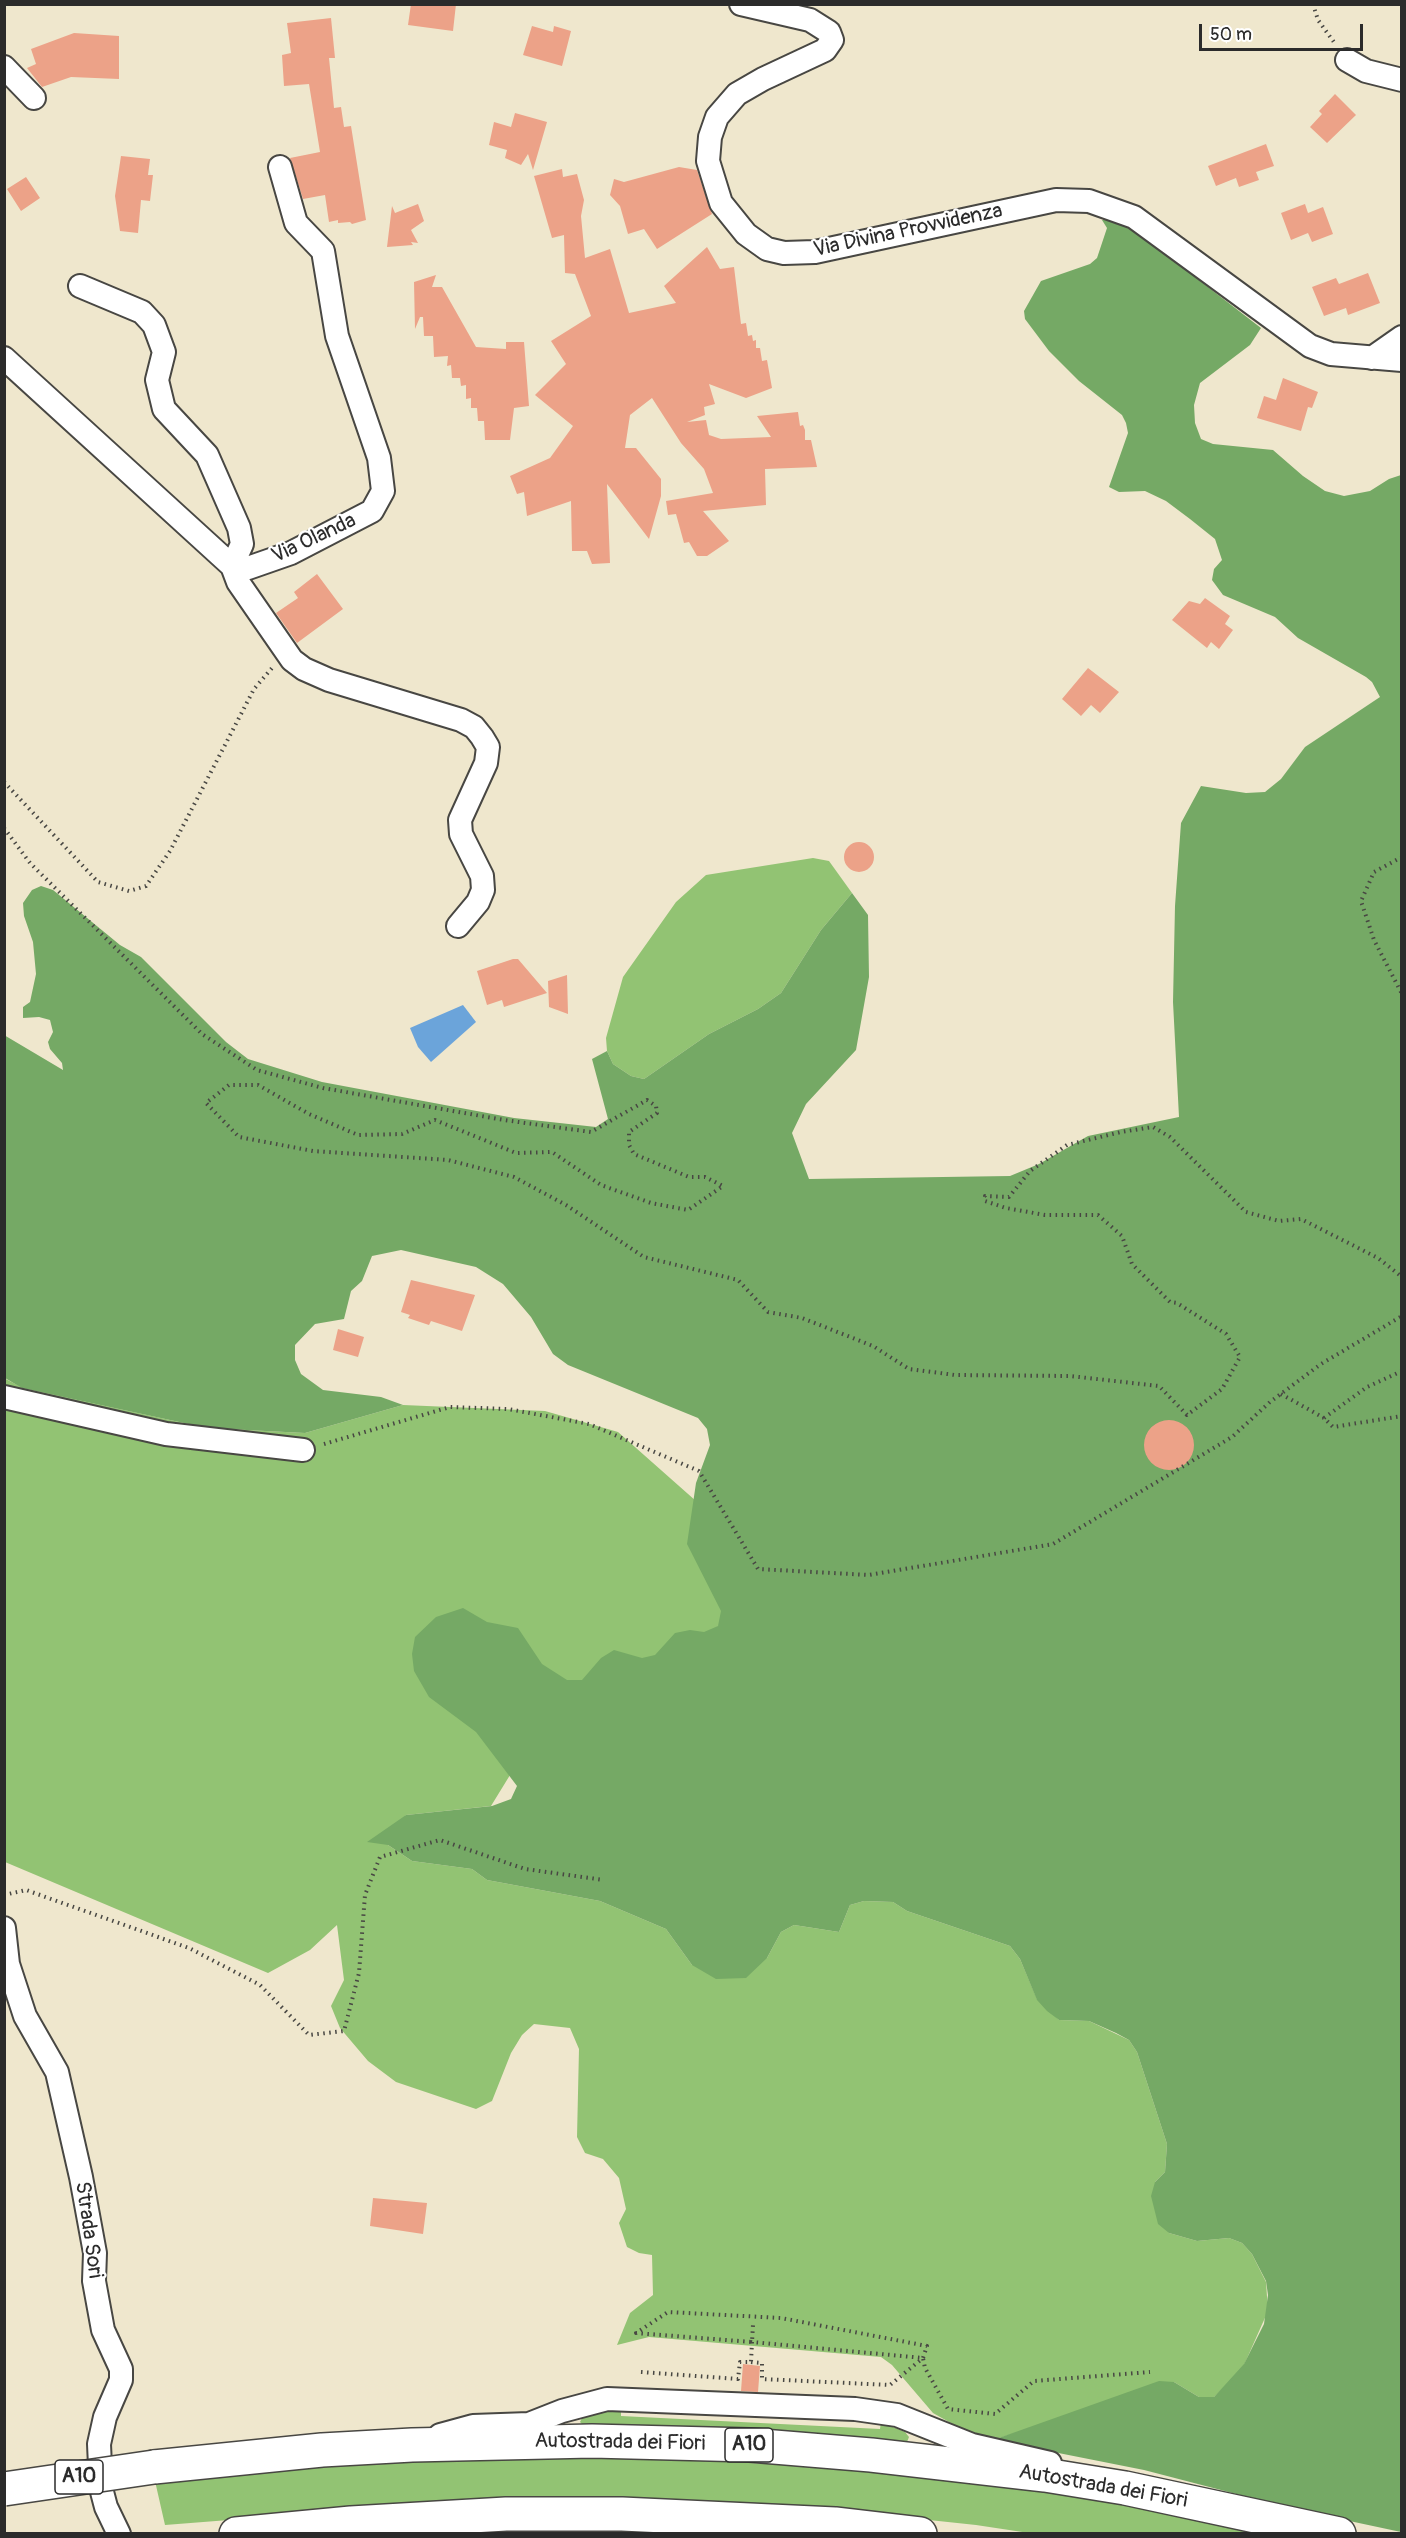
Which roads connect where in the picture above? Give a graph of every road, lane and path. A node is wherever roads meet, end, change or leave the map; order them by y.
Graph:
1 (741, 4) edge
2 (1313, 4) edge
3 (1347, 60) joint
4 (4, 67) edge
5 (1401, 80) edge
6 (34, 98) dead end
7 (280, 167) dead end
8 (80, 286) dead end
9 (1401, 336) edge
10 (4, 358) edge
11 (1372, 358) junction
12 (1401, 360) edge
13 (232, 566) junction
14 (285, 651) junction
15 (4, 782) edge
16 (4, 828) edge
17 (1401, 857) edge
18 (458, 926) dead end
19 (1401, 994) edge
20 (1401, 1277) edge
21 (1401, 1316) edge
22 (1401, 1371) edge
23 (1281, 1394) junction
24 (4, 1397) edge
25 (1401, 1416) edge
26 (1324, 1419) junction
27 (303, 1450) joint
28 (604, 1880) dead end
29 (4, 1895) edge
30 (4, 1928) edge
31 (753, 2325) dead end
32 (752, 2342) junction
33 (923, 2358) junction
34 (751, 2362) junction
35 (641, 2372) dead end
36 (1150, 2372) dead end
37 (412, 2445) junction
38 (1125, 2488) junction
39 (4, 2489) edge
40 (119, 2534) edge
41 (236, 2534) edge
42 (920, 2534) edge
43 (1339, 2534) edge

1 - 11 street, Via Divina Provvidenza
2 - 3 path
3 - 5 street
4 - 6 street
7 - 13 street, Via Olanda
8 - 13 street
9 - 11 street
10 - 13 street
11 - 12 street, Via Divina Provvidenza
13 - 14 street
14 - 15 path
14 - 18 street
16 - 20 path
17 - 19 path
21 - 23 path
22 - 26 path
23 - 26 path
23 - 27 path
24 - 27 street
25 - 26 path
28 - 29 path
30 - 40 street, Strada Sori
31 - 32 path
32 - 33 path
32 - 33 path
32 - 34 path
33 - 34 path
33 - 36 path
34 - 35 path
37 - 38 highway, Autostrada dei Fiori / A10
37 - 38 street
37 - 39 highway, Autostrada dei Fiori / A10, bridge
38 - 43 highway, Autostrada dei Fiori / A10
41 - 42 highway

